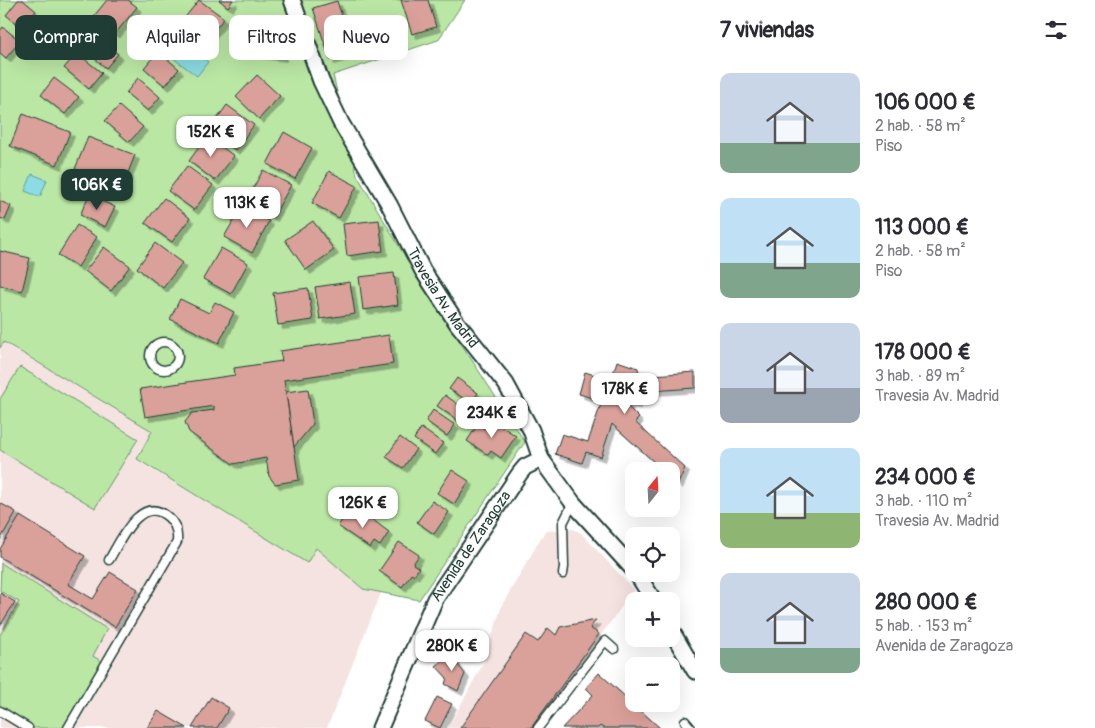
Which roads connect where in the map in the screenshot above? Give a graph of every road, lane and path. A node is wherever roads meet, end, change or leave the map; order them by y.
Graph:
1 (292, 0) edge
2 (541, 459) junction
3 (573, 503) junction
4 (109, 560) dead end
5 (625, 560) edge
6 (563, 574) dead end
7 (680, 645) edge
8 (614, 649) dead end
9 (695, 671) edge
10 (0, 711) edge
11 (685, 721) dead end
12 (28, 728) edge
13 (68, 728) edge
14 (380, 728) edge
15 (538, 728) edge
16 (691, 728) edge

1 - 2 street, Travesia Av. Madrid
2 - 3 street, Travesia Av. Madrid
2 - 14 street, Avenida de Zaragoza
3 - 5 street, Travesia Av. Madrid
3 - 6 lane
4 - 13 lane
7 - 9 street
8 - 15 lane
10 - 12 lane
11 - 16 lane

